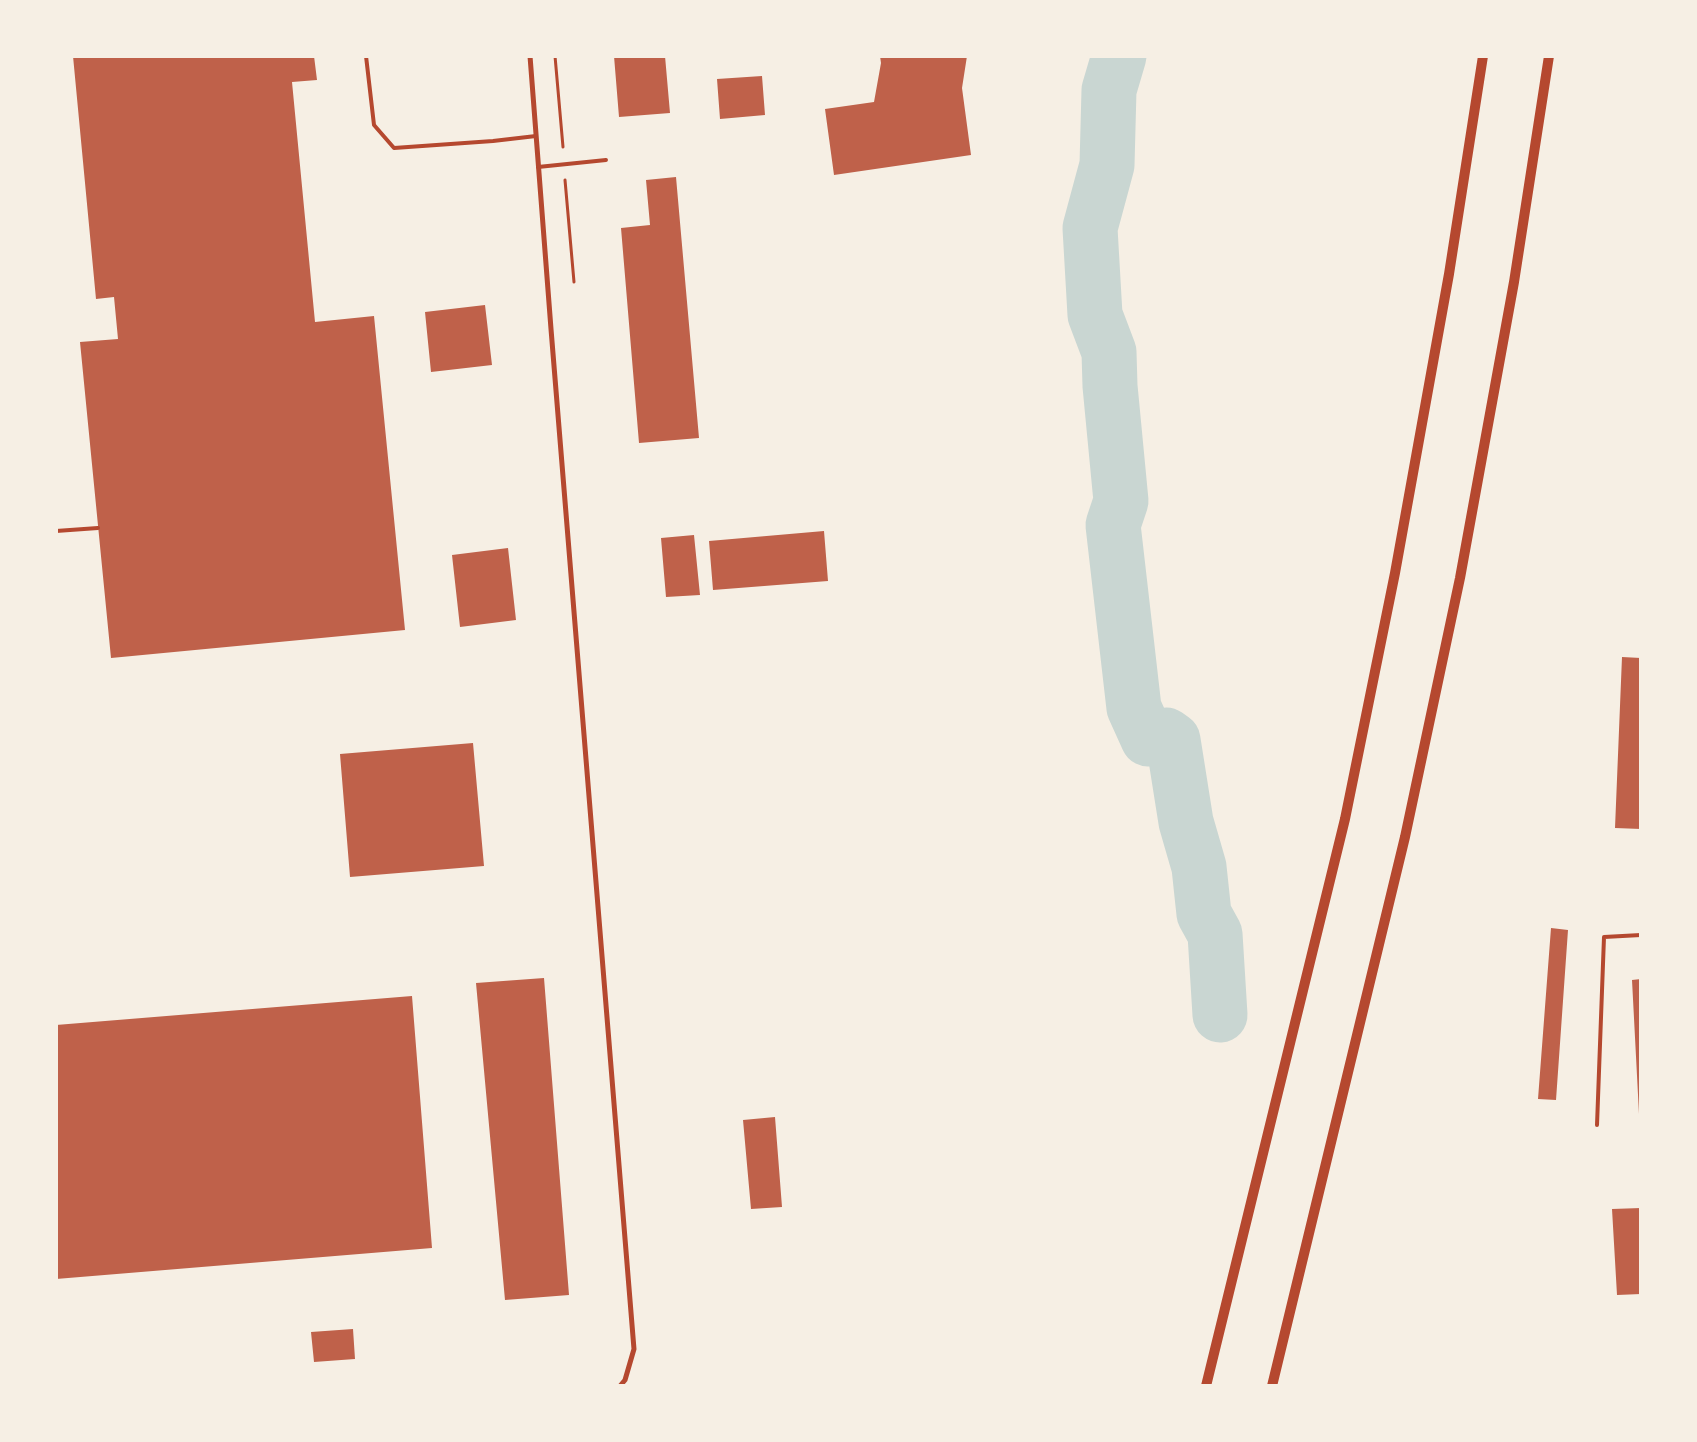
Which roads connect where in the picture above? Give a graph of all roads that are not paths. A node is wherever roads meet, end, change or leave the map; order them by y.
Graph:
1 (366, 56) edge
2 (530, 56) edge
3 (1483, 56) edge
4 (1549, 56) edge
5 (536, 136) junction
6 (606, 160) dead end
7 (538, 167) junction
8 (98, 528) dead end
9 (56, 531) edge
10 (1641, 935) edge
11 (1597, 1125) dead end
12 (620, 1386) edge
13 (1206, 1386) edge
14 (1272, 1386) edge

1 - 5 lane
2 - 5 street
3 - 13 main road
4 - 14 main road
5 - 7 street
6 - 7 lane
7 - 12 street
8 - 9 lane
10 - 11 lane

